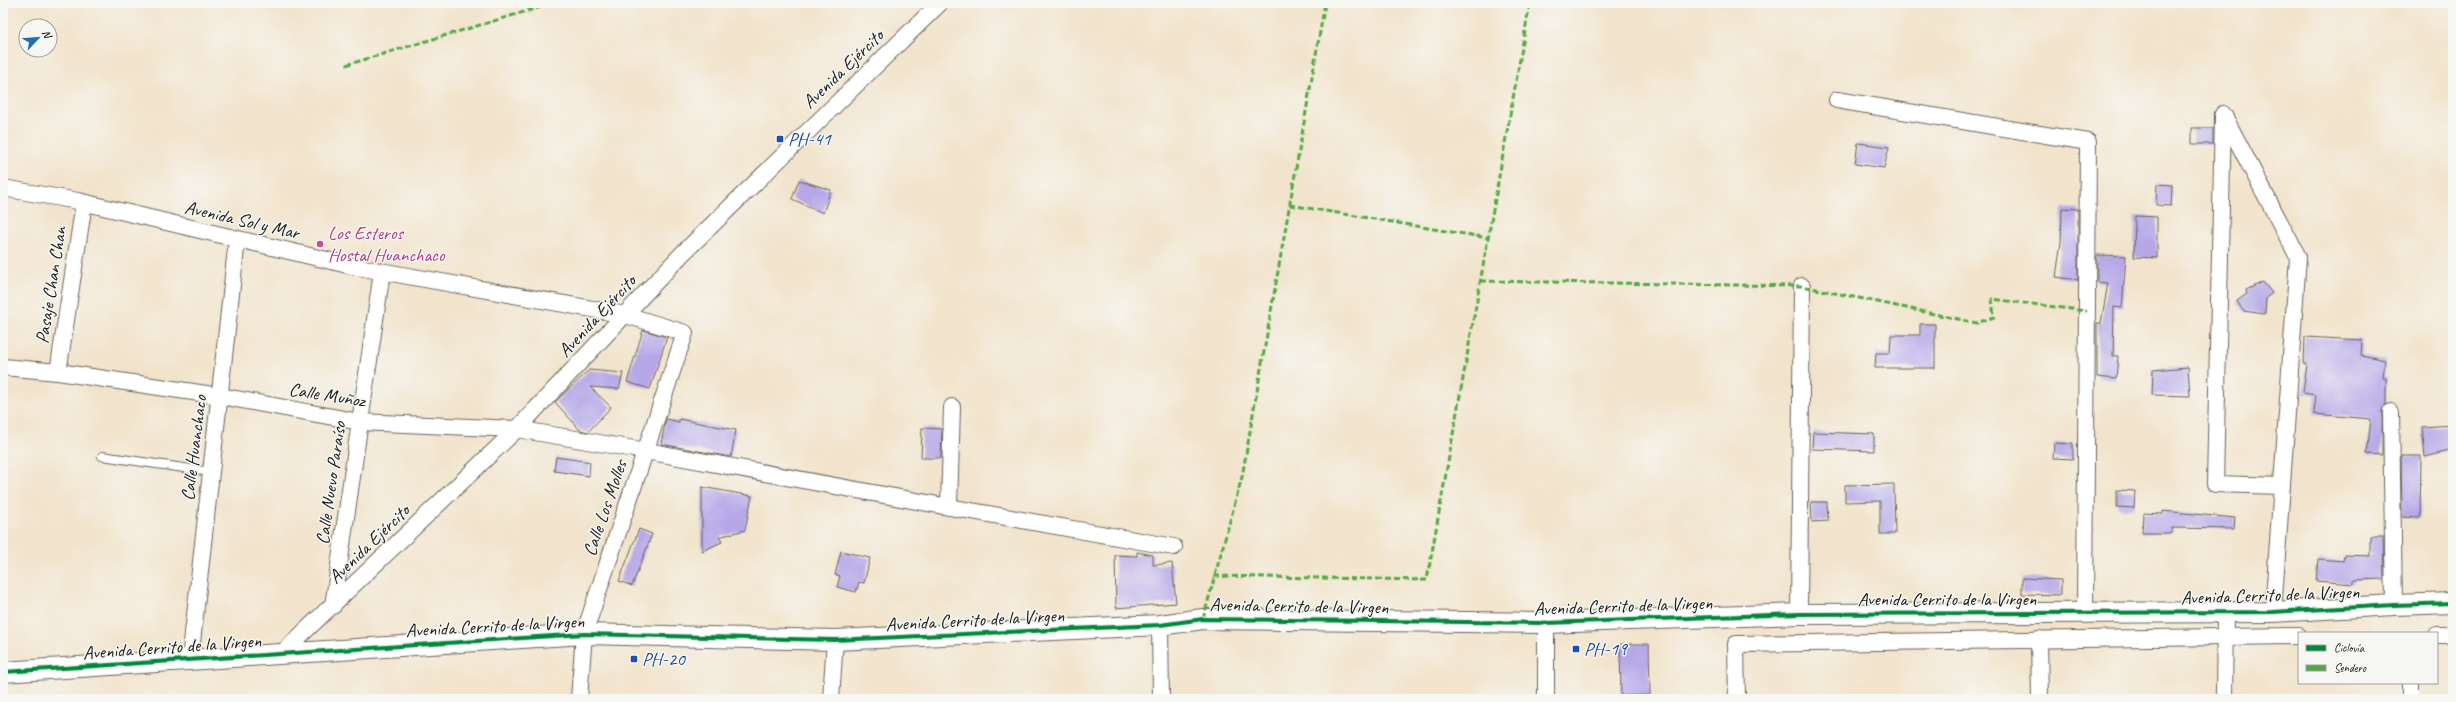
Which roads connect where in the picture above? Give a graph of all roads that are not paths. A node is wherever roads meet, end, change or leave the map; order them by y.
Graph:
1 (940, 3) edge
2 (1837, 100) dead end
3 (3, 188) edge
4 (84, 203) junction
5 (237, 240) junction
6 (382, 272) junction
7 (1802, 286) dead end
8 (626, 315) junction
9 (684, 333) joint
10 (3, 367) edge
11 (58, 372) junction
12 (220, 396) junction
13 (952, 407) dead end
14 (2391, 412) dead end
15 (360, 422) junction
16 (517, 429) junction
17 (646, 451) junction
18 (102, 456) dead end
19 (211, 472) junction
20 (2282, 486) junction
21 (949, 508) junction
22 (1174, 547) dead end
23 (2453, 603) edge
24 (2394, 604) junction
25 (333, 606) junction
26 (2085, 612) junction
27 (2226, 612) junction
28 (2273, 612) junction
29 (1799, 614) junction
30 (1546, 623) junction
31 (1160, 625) junction
32 (584, 634) junction
33 (2438, 635) edge
34 (2453, 635) edge
35 (2298, 636) edge
36 (2224, 637) junction
37 (2039, 639) junction
38 (835, 640) junction
39 (281, 654) junction
40 (190, 660) junction
41 (3, 672) edge
42 (2410, 684) edge
43 (579, 699) edge
44 (831, 699) edge
45 (1162, 699) edge
46 (1546, 699) edge
47 (1737, 699) edge
48 (2040, 699) edge
49 (2224, 699) edge
50 (2410, 699) edge

1 - 8 street, Avenida Ejército
2 - 26 street
3 - 4 street, Avenida Sol y Mar
4 - 5 street, Avenida Sol y Mar
4 - 11 street, Pasaje Chan Chan
5 - 6 street, Avenida Sol y Mar
5 - 12 street, Calle Huanchaco
6 - 8 street, Avenida Sol y Mar
6 - 15 street, Calle Nuevo Paraíso
7 - 29 street
8 - 9 street, Avenida Sol y Mar
8 - 16 street, Avenida Ejército
9 - 17 street, Calle Los Molles
10 - 11 street, Calle Muñoz
11 - 12 street, Calle Muñoz
12 - 15 street, Calle Muñoz
12 - 19 street, Calle Huanchaco
13 - 21 street
14 - 24 street
15 - 16 street, Calle Muñoz
15 - 25 street, Calle Nuevo Paraíso
16 - 17 street, Calle Muñoz
16 - 25 street, Avenida Ejército
17 - 21 street, Calle Muñoz
17 - 32 street, Calle Los Molles
18 - 19 lane
19 - 40 street, Calle Huanchaco
20 - 20 street
20 - 28 street
21 - 22 street, Calle Muñoz
23 - 24 street, Avenida Cerrito de la Virgen
24 - 28 street, Avenida Cerrito de la Virgen
25 - 39 street, Avenida Ejército
26 - 27 street, Avenida Cerrito de la Virgen
26 - 29 street, Avenida Cerrito de la Virgen
27 - 28 street, Avenida Cerrito de la Virgen
27 - 36 street
29 - 30 street, Avenida Cerrito de la Virgen
30 - 31 street, Avenida Cerrito de la Virgen
30 - 46 street
31 - 38 street, Avenida Cerrito de la Virgen
31 - 45 street
32 - 38 street, Avenida Cerrito de la Virgen
32 - 39 street, Avenida Cerrito de la Virgen
32 - 43 street, Calle Los Molles
33 - 34 street
35 - 36 street
36 - 37 street
36 - 49 street
37 - 47 street
37 - 48 street
38 - 44 street
39 - 40 street, Avenida Cerrito de la Virgen
40 - 41 street, Avenida Cerrito de la Virgen
42 - 50 street

